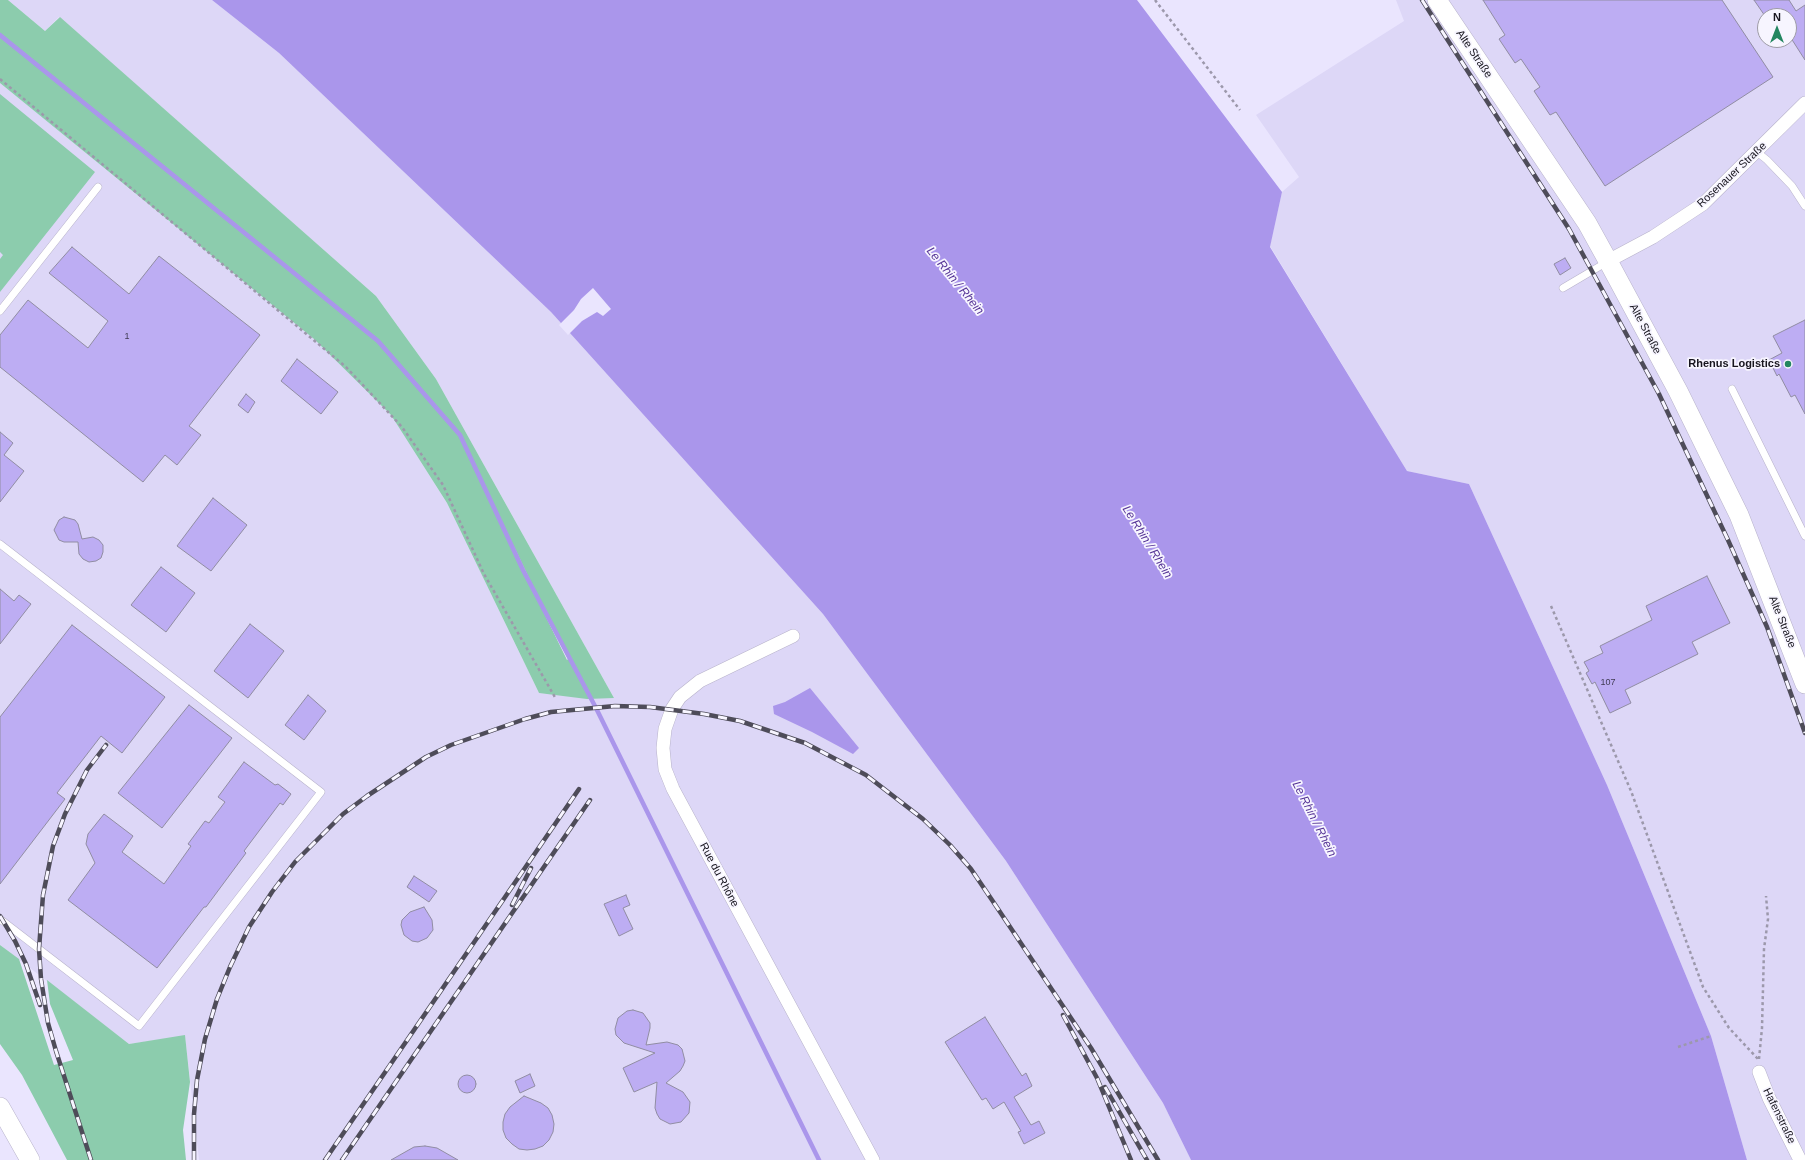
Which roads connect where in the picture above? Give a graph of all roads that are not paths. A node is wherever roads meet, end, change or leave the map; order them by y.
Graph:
1 (1437, 0) edge
2 (1805, 103) edge
3 (1757, 152) junction
4 (98, 187) dead end
5 (1805, 206) edge
6 (1608, 261) junction
7 (1562, 288) dead end
8 (0, 310) edge
9 (1732, 389) dead end
10 (1805, 536) edge
11 (0, 544) edge
12 (793, 636) dead end
13 (1805, 684) edge
14 (0, 919) edge
15 (1759, 1066) road end
16 (0, 1107) edge
17 (30, 1160) edge
18 (873, 1160) edge
19 (1800, 1160) edge

1 - 6 street, Alte Straße
2 - 3 street, Rosenauer Straße
3 - 5 lane
3 - 6 street, Rosenauer Straße
4 - 8 lane
6 - 7 lane
6 - 13 street, Alte Straße
9 - 10 lane
11 - 14 lane
12 - 18 street, Rue du Rhône
15 - 19 street, Hafenstraße
16 - 17 street

